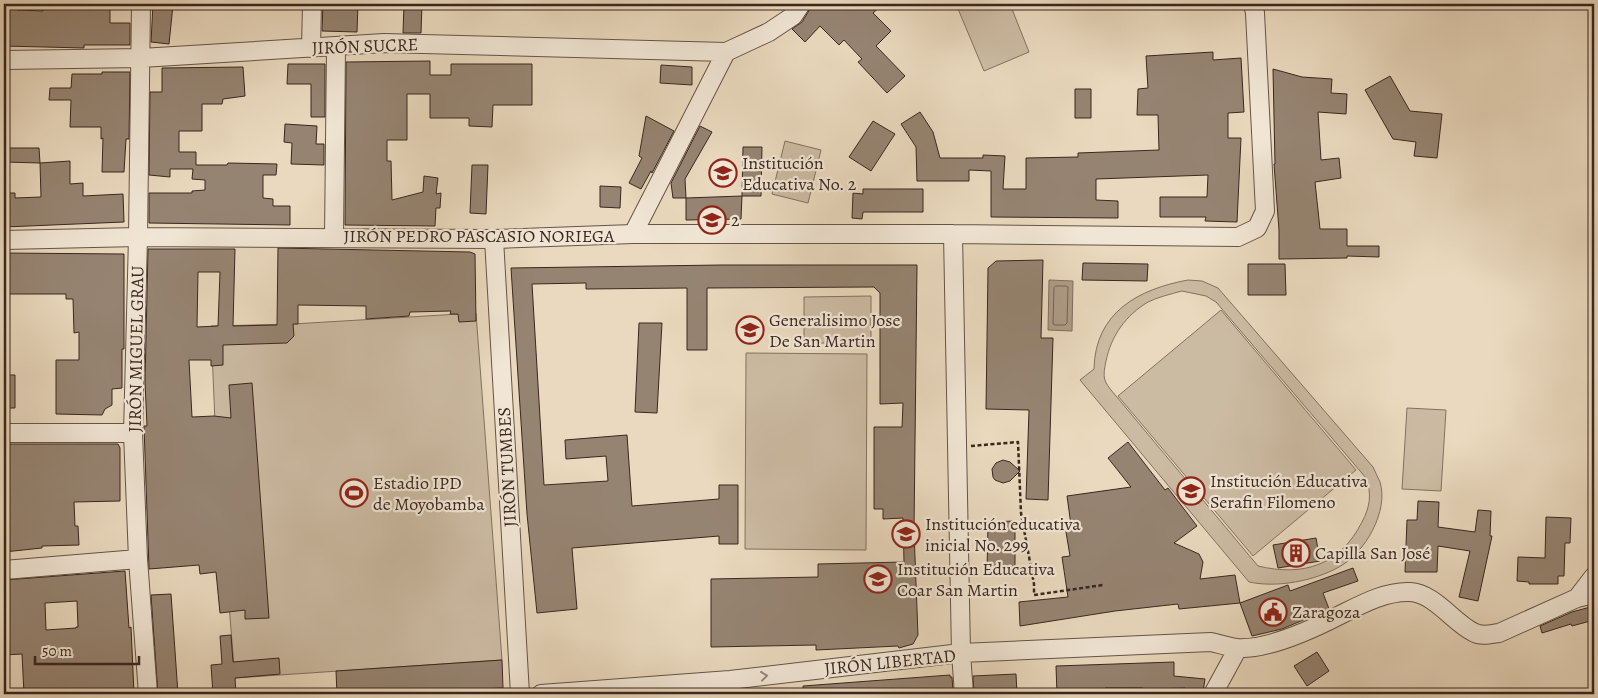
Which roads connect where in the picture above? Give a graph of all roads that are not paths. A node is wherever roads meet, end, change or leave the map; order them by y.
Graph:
1 (141, 4) edge
2 (312, 4) edge
3 (801, 4) edge
4 (1252, 4) edge
5 (336, 47) junction
6 (311, 48) junction
7 (726, 52) junction
8 (141, 58) junction
9 (4, 60) edge
10 (633, 234) junction
11 (953, 234) junction
12 (138, 237) junction
13 (334, 237) junction
14 (494, 239) junction
15 (4, 240) edge
16 (4, 433) edge
17 (133, 433) junction
18 (138, 559) junction
19 (4, 570) edge
20 (1594, 576) edge
21 (1594, 594) edge
22 (1577, 598) junction
23 (1238, 648) junction
24 (961, 654) junction
25 (730, 687) edge
26 (148, 694) edge
27 (520, 694) edge
28 (542, 694) edge
29 (964, 694) edge
30 (1213, 694) edge

1 - 8 street, JIRÓN MIGUEL GRAU
2 - 6 street
3 - 7 street
4 - 11 street, JIRÓN PEDRO PASCASIO NORIEGA
5 - 6 street, JIRÓN SUCRE
5 - 7 street, JIRÓN SUCRE
5 - 13 street
6 - 8 street, JIRÓN SUCRE
7 - 10 street
8 - 9 street, JIRÓN SUCRE
8 - 12 street, JIRÓN MIGUEL GRAU
10 - 11 street, JIRÓN PEDRO PASCASIO NORIEGA
10 - 14 street, JIRÓN PEDRO PASCASIO NORIEGA
11 - 24 street
12 - 13 street, JIRÓN PEDRO PASCASIO NORIEGA
12 - 15 street, JIRÓN PEDRO PASCASIO NORIEGA
12 - 17 street, JIRÓN MIGUEL GRAU
13 - 14 street, JIRÓN PEDRO PASCASIO NORIEGA
14 - 27 street, JIRÓN TUMBES
16 - 17 street
17 - 18 street, JIRÓN MIGUEL GRAU
18 - 19 street
18 - 26 street, JIRÓN MIGUEL GRAU
20 - 22 street
21 - 22 street
22 - 23 street
23 - 24 street, JIRÓN LIBERTAD
23 - 30 street
25 -> 24 street, JIRÓN LIBERTAD
24 - 29 street
25 - 28 street, JIRÓN LIBERTAD

